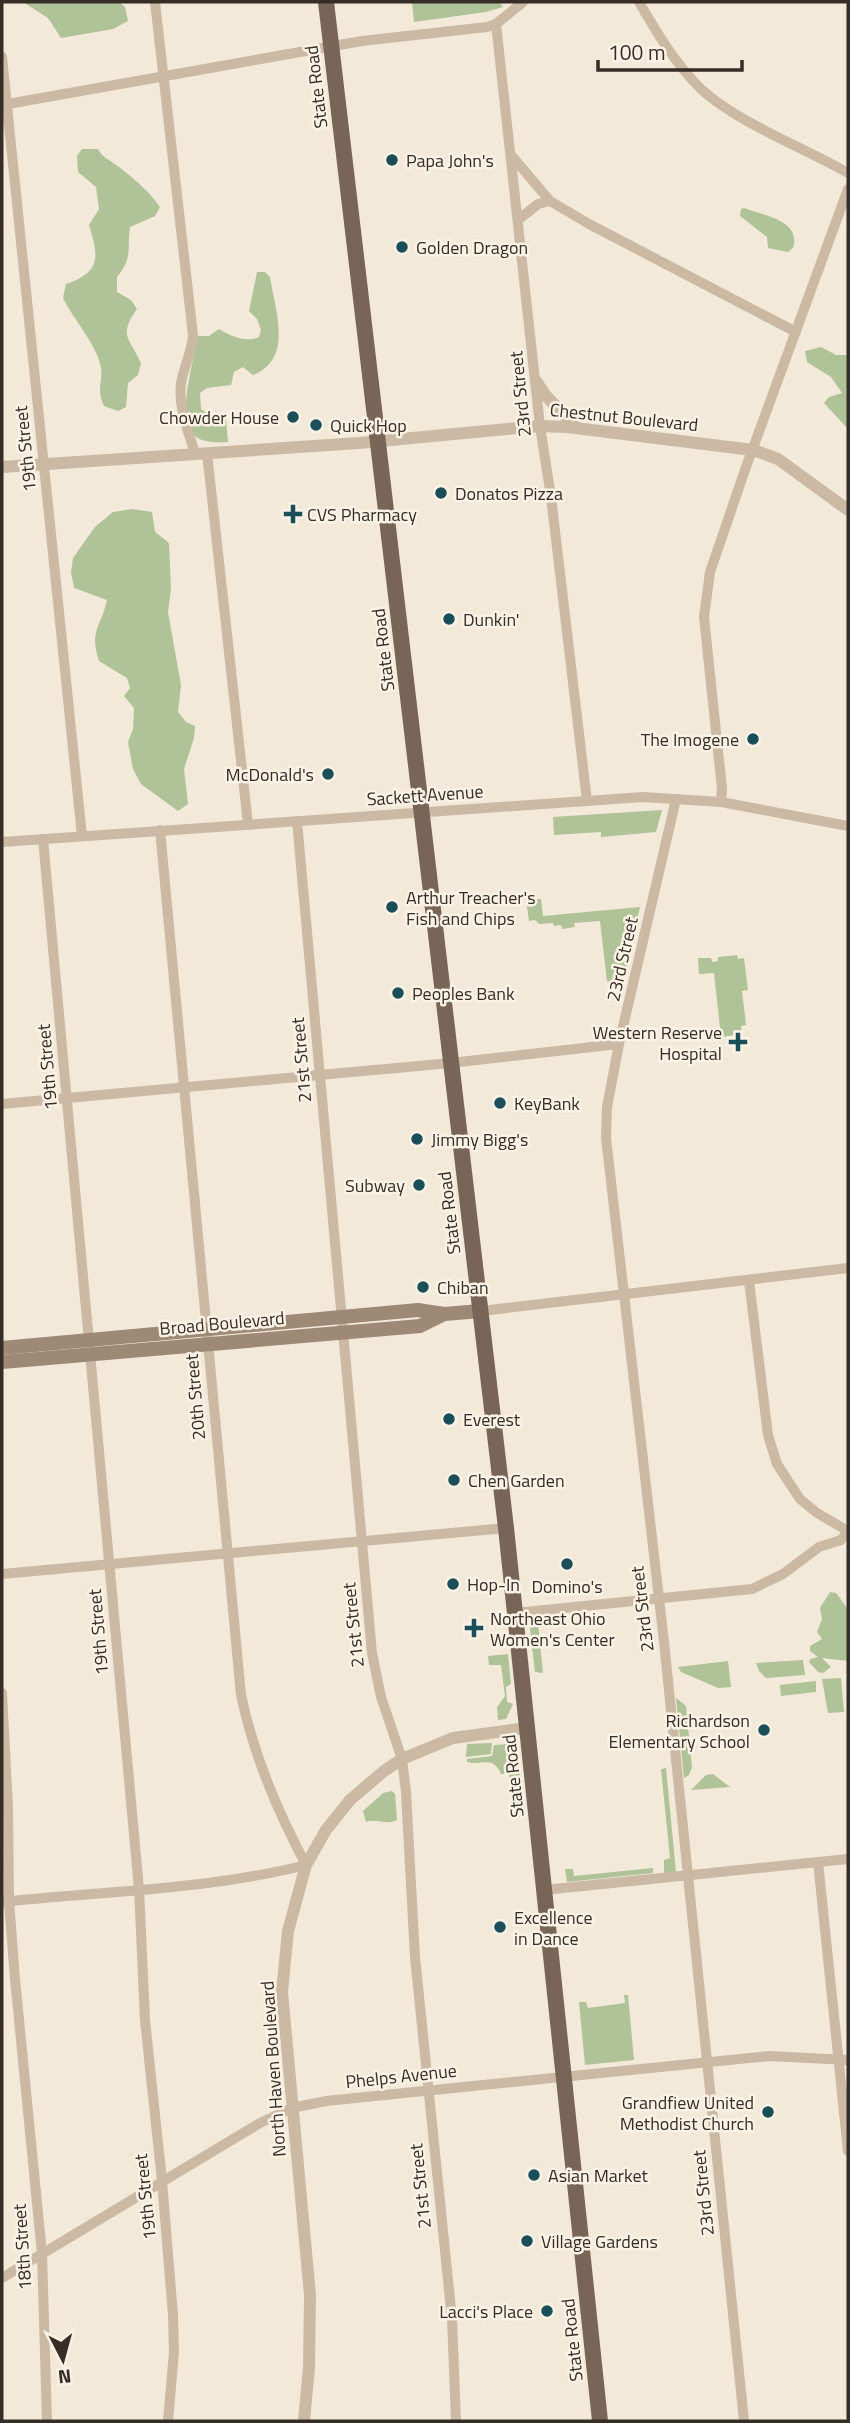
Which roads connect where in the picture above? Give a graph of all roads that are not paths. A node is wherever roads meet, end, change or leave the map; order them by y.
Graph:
1 (155, 2) edge
2 (326, 2) edge
3 (523, 2) edge
4 (639, 2) edge
5 (496, 24) junction
6 (331, 47) junction
7 (2, 57) edge
8 (163, 77) junction
9 (4, 104) edge
10 (510, 153) junction
11 (848, 173) edge
12 (848, 189) edge
13 (550, 201) junction
14 (518, 220) junction
15 (796, 332) junction
16 (536, 381) junction
17 (540, 426) junction
18 (577, 428) junction
19 (377, 441) junction
20 (752, 450) junction
21 (201, 453) junction
22 (44, 464) junction
23 (2, 467) edge
24 (848, 510) edge
25 (676, 799) junction
26 (587, 801) junction
27 (721, 802) junction
28 (421, 812) junction
29 (297, 821) junction
30 (248, 824) junction
31 (848, 826) edge
32 (160, 831) junction
33 (82, 836) junction
34 (43, 839) junction
35 (2, 842) edge
36 (619, 1044) junction
37 (451, 1063) junction
38 (320, 1076) junction
39 (184, 1087) junction
40 (68, 1098) junction
41 (2, 1104) edge
42 (848, 1268) edge
43 (749, 1281) junction
44 (622, 1295) junction
45 (481, 1311) junction
46 (343, 1325) junction
47 (207, 1337) junction
48 (2, 1348) edge
49 (91, 1348) junction
50 (2, 1362) edge
51 (506, 1528) junction
52 (848, 1531) edge
53 (362, 1541) junction
54 (226, 1553) junction
55 (109, 1564) junction
56 (2, 1574) edge
57 (659, 1598) junction
58 (515, 1613) junction
59 (2, 1693) edge
60 (527, 1728) junction
61 (402, 1759) junction
62 (848, 1859) edge
63 (818, 1862) junction
64 (306, 1865) junction
65 (687, 1875) junction
66 (138, 1889) junction
67 (544, 1890) junction
68 (6, 1901) edge
69 (843, 2059) edge
70 (706, 2062) junction
71 (564, 2076) junction
72 (428, 2091) junction
73 (292, 2108) junction
74 (848, 2151) edge
75 (162, 2181) junction
76 (42, 2253) junction
77 (2, 2278) edge
78 (47, 2421) edge
79 (168, 2421) edge
80 (304, 2421) edge
81 (456, 2421) edge
82 (600, 2421) edge
83 (744, 2421) edge

1 - 8 street
2 - 6 main road, State Road
3 - 5 street
4 - 11 street
5 - 6 street
5 - 10 street, 23rd Street
6 - 8 street
6 - 19 main road, State Road
7 - 9 street, 19th Street
8 - 9 street
8 - 21 street
9 - 22 street, 19th Street
10 - 13 street
10 - 14 street, 23rd Street
12 - 15 street
13 - 14 street
13 - 15 street
14 - 16 street, 23rd Street
15 - 20 street
16 - 17 street, 23rd Street
16 - 18 street
17 - 18 street, Chestnut Boulevard
17 - 19 street, Chestnut Boulevard
17 - 26 street, 23rd Street
18 - 20 street, Chestnut Boulevard
19 - 21 street, Chestnut Boulevard
19 - 28 main road, State Road
20 - 24 street, Chestnut Boulevard
20 - 27 street
21 - 22 street, Chestnut Boulevard
21 - 30 street
22 - 23 street, Chestnut Boulevard
22 - 33 street, 19th Street
25 - 26 street, Sackett Avenue
25 - 27 street, Sackett Avenue
25 - 36 street, 23rd Street
26 - 28 street, Sackett Avenue
27 - 31 street, Sackett Avenue
28 - 29 street, Sackett Avenue
28 - 37 main road, State Road
29 - 30 street, Sackett Avenue
29 - 38 street, 21st Street
30 - 32 street, Sackett Avenue
32 - 33 street, Sackett Avenue
32 - 39 street, 20th Street
33 - 34 street, Sackett Avenue
34 - 35 street, Sackett Avenue
34 - 40 street, 19th Street
36 - 37 street
36 - 44 street, 23rd Street
37 - 38 street
37 - 45 main road, State Road
38 - 39 street
38 - 46 street, 21st Street
39 - 40 street
39 - 47 street, 20th Street
40 - 41 street
40 - 49 street, 19th Street
42 - 43 street, Broad Boulevard
43 - 44 street, Broad Boulevard
43 - 52 street
44 - 45 street, Broad Boulevard
44 - 57 street, 23rd Street
45 - 46 main road, Broad Boulevard
45 - 51 main road, State Road
46 - 47 main road, Broad Boulevard
46 - 53 street, 21st Street
47 - 49 main road, Broad Boulevard
47 - 54 street, 20th Street
48 - 49 main road, Broad Boulevard
49 - 50 main road, Broad Boulevard
49 - 55 street, 19th Street
51 - 53 street
51 - 58 main road, State Road
52 - 57 street
53 - 54 street
53 - 61 street, 21st Street
54 - 55 street
54 - 64 street, 20th Street
55 - 56 street
55 - 66 street, 19th Street
57 - 58 street
57 - 65 street, 23rd Street
58 - 60 main road, State Road
59 - 68 street, 18th Street
60 - 61 street, North Haven Boulevard
60 - 67 main road, State Road
61 - 64 street, North Haven Boulevard
61 - 72 street, 21st Street
62 - 63 street
63 - 65 street
63 - 69 street
64 - 66 street
64 - 73 street, North Haven Boulevard
65 - 67 street
65 - 70 street, 23rd Street
66 - 68 street
66 - 75 street, 19th Street
67 - 71 main road, State Road
68 - 76 street, 18th Street
69 - 70 street, Phelps Avenue
69 - 74 street
70 - 71 street, Phelps Avenue
70 - 83 street, 23rd Street
71 - 72 street, Phelps Avenue
71 - 82 main road, State Road
72 - 73 street, Phelps Avenue
72 - 81 street, 21st Street
73 - 75 street, Phelps Avenue
73 - 80 street, North Haven Boulevard
75 - 76 street, Phelps Avenue
75 - 79 street, 19th Street
76 - 77 street, Phelps Avenue
76 - 78 street, 18th Street

